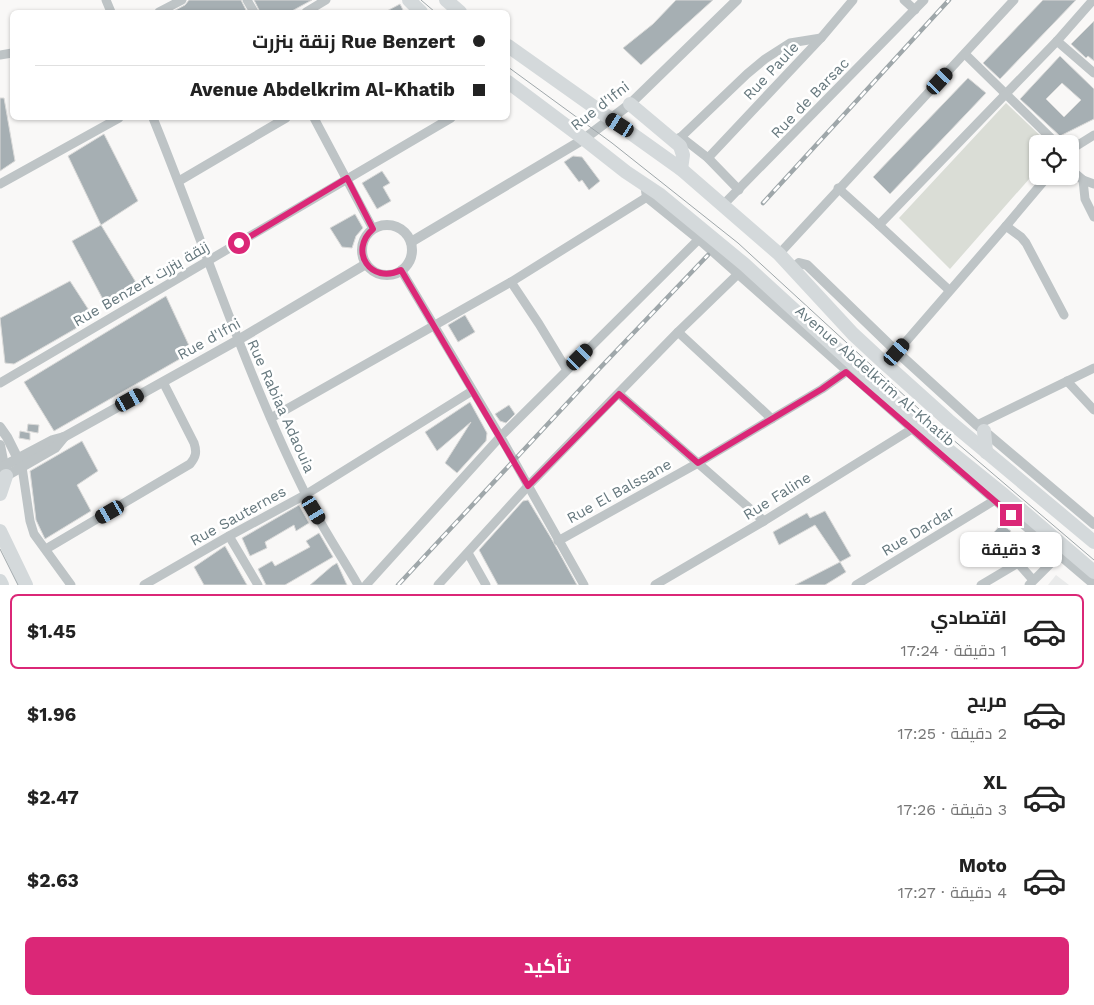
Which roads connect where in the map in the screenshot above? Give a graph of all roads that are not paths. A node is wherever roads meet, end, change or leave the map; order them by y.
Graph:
1 (182, 0) edge
2 (326, 0) edge
3 (409, 0) edge
4 (446, 0) edge
5 (738, 0) edge
6 (853, 0) edge
7 (904, 0) edge
8 (924, 0) edge
9 (1014, 0) edge
10 (1093, 0) edge
11 (163, 10) edge
12 (309, 10) edge
13 (419, 10) edge
14 (458, 10) edge
15 (915, 10) junction
16 (821, 38) junction
17 (1057, 41) junction
18 (510, 47) edge
19 (965, 54) junction
20 (1094, 73) edge
21 (510, 84) edge
22 (1006, 94) junction
23 (630, 104) junction
24 (115, 120) edge
25 (154, 120) edge
26 (283, 120) edge
27 (315, 120) edge
28 (448, 120) edge
29 (611, 120) junction
30 (1048, 135) edge
31 (1094, 135) edge
32 (678, 138) junction
33 (584, 139) junction
34 (1079, 144) edge
35 (708, 158) junction
36 (681, 169) junction
37 (1079, 177) edge
38 (347, 178) junction
39 (1083, 180) junction
40 (179, 181) junction
41 (0, 184) edge
42 (1094, 184) edge
43 (1040, 185) edge
44 (838, 188) junction
45 (739, 190) junction
46 (646, 191) junction
47 (723, 205) junction
48 (1094, 217) edge
49 (879, 225) junction
50 (1006, 226) junction
51 (373, 229) junction
52 (699, 239) junction
53 (411, 242) junction
54 (779, 254) junction
55 (208, 261) junction
56 (366, 264) junction
57 (793, 268) junction
58 (401, 270) junction
59 (738, 274) junction
60 (511, 282) junction
61 (765, 282) junction
62 (950, 290) junction
63 (1064, 315) dead end
64 (434, 325) junction
65 (678, 332) junction
66 (238, 340) junction
67 (897, 352) junction
68 (1094, 368) edge
69 (567, 370) junction
70 (846, 372) junction
71 (1067, 381) junction
72 (163, 382) junction
73 (0, 383) edge
74 (472, 391) junction
75 (619, 394) junction
76 (1094, 410) edge
77 (271, 418) junction
78 (772, 419) junction
79 (0, 426) edge
80 (981, 428) junction
81 (912, 429) junction
82 (501, 439) junction
83 (0, 445) edge
84 (942, 445) junction
85 (986, 452) junction
86 (946, 459) junction
87 (20, 462) junction
88 (698, 463) junction
89 (2, 472) edge
90 (527, 484) junction
91 (0, 494) edge
92 (305, 495) junction
93 (994, 500) junction
94 (764, 521) junction
95 (1094, 524) edge
96 (0, 531) edge
97 (228, 536) junction
98 (1038, 537) junction
99 (558, 541) junction
100 (1094, 542) edge
101 (46, 549) junction
102 (468, 553) junction
103 (1059, 555) junction
104 (1018, 563) junction
105 (1094, 572) edge
106 (0, 581) edge
107 (1031, 583) edge
108 (1094, 584) edge
109 (2, 585) edge
110 (26, 585) edge
111 (71, 585) edge
112 (144, 585) edge
113 (258, 585) edge
114 (358, 585) edge
115 (366, 585) edge
116 (438, 585) edge
117 (486, 585) edge
118 (584, 585) edge
119 (655, 585) edge
120 (856, 585) edge
121 (981, 585) edge

1 - 11 street
2 - 12 street
3 - 13 main road
4 - 14 main road
5 - 23 street, Rue d'Ifni
6 - 16 street, Rue Paule
7 - 15 street
8 - 15 street, Rue de Barsac
9 - 19 street
10 - 17 street
15 - 45 street, Rue de Barsac
16 - 32 street
16 - 35 street, Rue Paule
17 - 20 street
17 - 22 street
18 - 29 main road
19 - 22 street
19 - 44 street
21 - 33 main road
22 - 30 street
22 - 49 street
23 - 29 street, Rue d'Ifni
23 - 32 main road
24 - 41 street
25 - 40 street, Rue Rabiaa Adaouia
26 - 40 street
27 - 38 street
28 - 38 street, Rue Benzert زنقة بنزرت
29 - 33 street, Rue d'Ifni
29 - 36 main road
31 - 34 street
32 - 35 street
32 - 36 main road
33 - 46 main road
33 - 53 street, Rue d'Ifni
35 - 45 street
36 - 47 main road
37 - 39 street
38 - 51 street
38 - 55 street, Rue Benzert زنقة بنزرت
39 - 42 street
39 - 48 street
40 - 55 street, Rue Rabiaa Adaouia
43 - 50 street
44 - 49 street
44 - 54 street
45 - 47 street, Rue de Barsac
46 - 52 street, Avenue Abdelkrim Al-Khatib
46 - 60 street
46 - 61 main road
47 - 54 main road
49 - 62 street
50 - 62 street
50 - 63 street
51 - 53 street
51 - 56 street
52 - 59 street, Avenue Abdelkrim Al-Khatib
52 - 69 street
53 - 58 street
54 - 57 main road
55 - 66 street, Rue Rabiaa Adaouia
55 - 73 street, Rue Benzert زنقة بنزرت
56 - 58 street
56 - 66 street, Rue d'Ifni
57 - 67 street, Avenue Abdelkrim Al-Khatib
57 - 85 main road
58 - 64 street
59 - 61 main road
59 - 65 street
59 - 70 street, Avenue Abdelkrim Al-Khatib
60 - 64 street
60 - 69 street
61 - 84 main road
62 - 67 street
64 - 74 street
64 - 77 street
65 - 75 street
65 - 78 street
66 - 72 street, Rue d'Ifni
66 - 77 street, Rue Rabiaa Adaouia
67 - 80 street, Avenue Abdelkrim Al-Khatib
68 - 71 street
69 - 82 street
70 - 78 street, Rue El Balssane
70 - 81 street, Avenue Abdelkrim Al-Khatib
71 - 76 street
71 - 80 street
72 - 87 street, Rue d'Ifni
72 - 101 street
74 - 82 street
74 - 92 street, Rue Sauternes
75 - 88 street
75 - 90 street
77 - 92 street, Rue Rabiaa Adaouia
78 - 88 street, Rue El Balssane
79 - 87 street
80 - 85 main road
80 - 95 street, Avenue Abdelkrim Al-Khatib
81 - 86 street, Avenue Abdelkrim Al-Khatib
81 - 94 street, Rue Faline
82 - 90 street
82 - 115 street
83 - 89 street
84 - 86 main road
84 - 105 main road
85 - 100 main road
86 - 93 street, Avenue Abdelkrim Al-Khatib
87 - 89 street, Rue d'Ifni
87 - 101 street
88 - 94 street
88 - 99 street, Rue El Balssane
89 - 91 main road
90 - 99 street
90 - 102 street
92 - 97 street, Rue Sauternes
92 - 114 street, Rue Rabiaa Adaouia
93 - 98 street, Avenue Abdelkrim Al-Khatib
93 - 120 street, Rue Dardar
94 - 119 street, Rue Faline
96 - 110 main road
97 - 112 street, Rue Sauternes
97 - 113 street
98 - 103 street, Avenue Abdelkrim Al-Khatib
98 - 104 street
99 - 118 street
101 - 111 street
102 - 116 street
102 - 117 street
103 - 107 street
103 - 108 street, Avenue Abdelkrim Al-Khatib
104 - 107 street
104 - 121 street
106 - 109 main road

